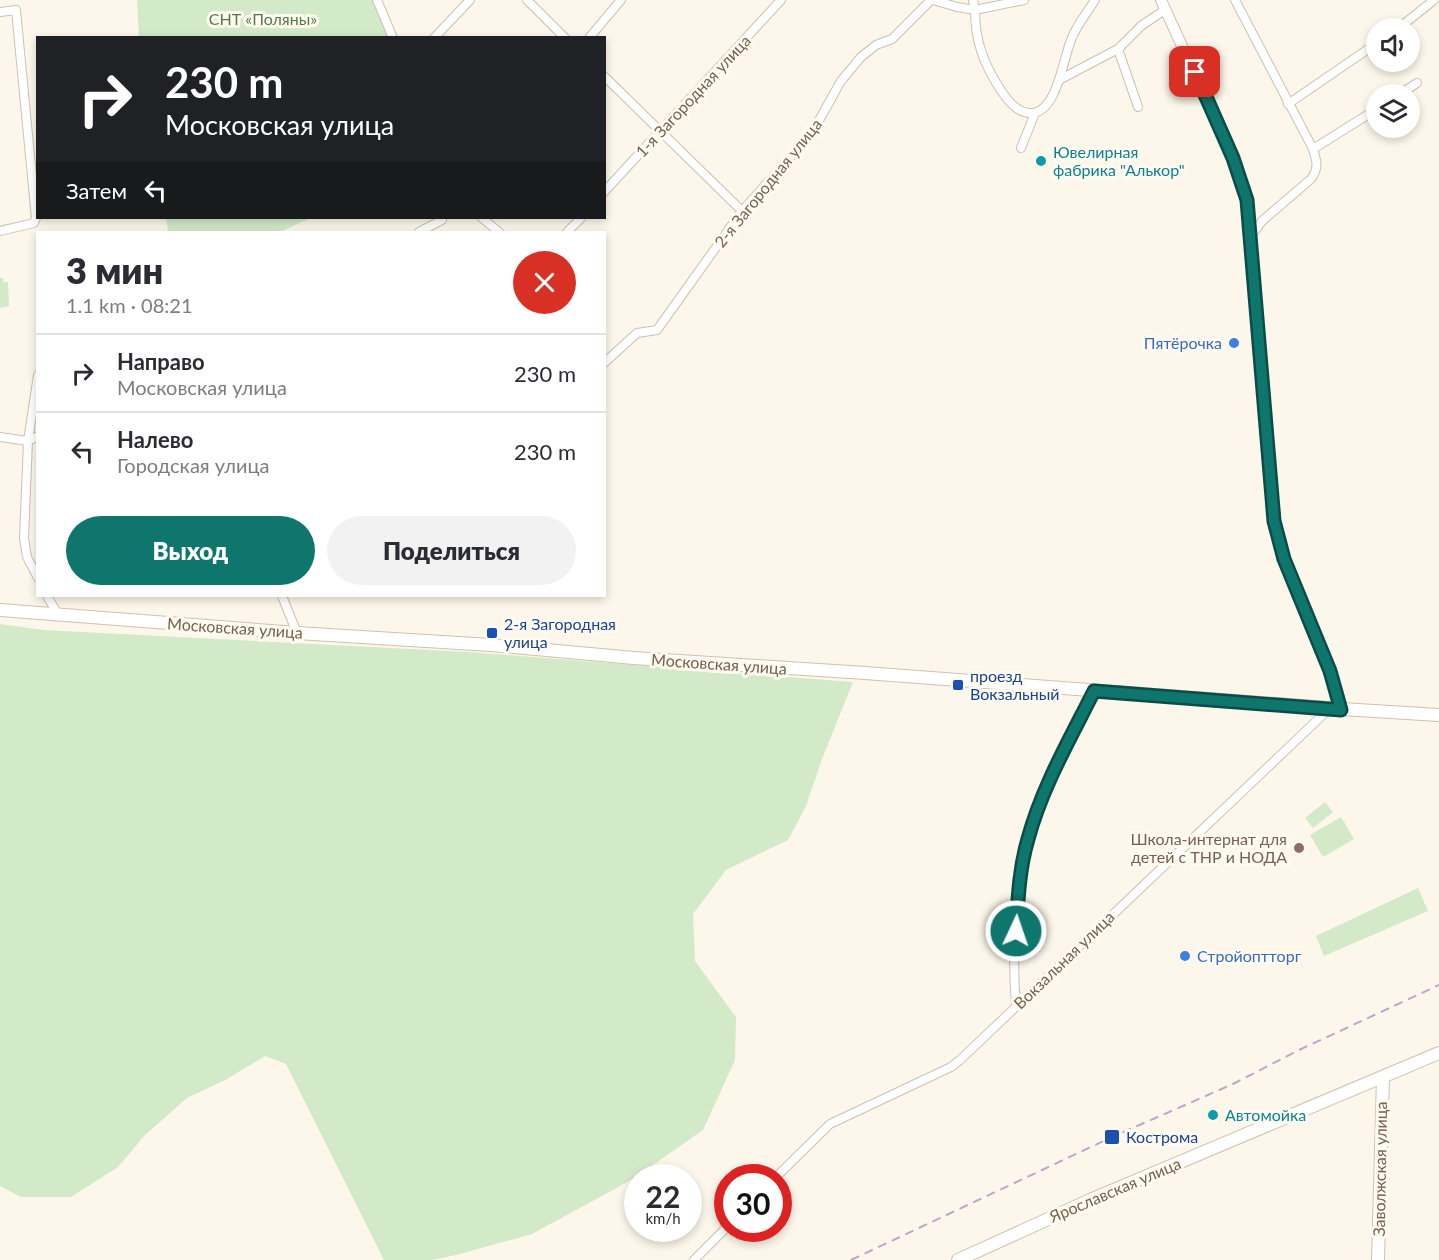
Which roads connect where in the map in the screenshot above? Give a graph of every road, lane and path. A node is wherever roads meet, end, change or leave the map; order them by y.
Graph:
1 (377, 0) edge
2 (470, 0) edge
3 (527, 0) edge
4 (621, 0) edge
5 (781, 0) edge
6 (932, 0) edge
7 (973, 0) edge
8 (1024, 0) edge
9 (1095, 0) edge
10 (1235, 0) edge
11 (1434, 0) edge
12 (1164, 4) edge
13 (975, 10) junction
14 (0, 12) edge
15 (1412, 18) edge
16 (392, 36) edge
17 (436, 36) edge
18 (563, 36) edge
19 (591, 36) edge
20 (1118, 49) junction
21 (1366, 51) edge
22 (606, 78) edge
23 (1059, 80) junction
24 (1288, 104) junction
25 (1138, 107) dead end
26 (1035, 113) junction
27 (1366, 116) edge
28 (659, 132) junction
29 (1021, 148) dead end
30 (1313, 149) junction
31 (606, 190) edge
32 (742, 211) junction
33 (442, 219) edge
34 (483, 219) edge
35 (579, 219) edge
36 (0, 231) edge
37 (421, 231) edge
38 (497, 231) edge
39 (568, 231) edge
40 (1251, 236) junction
41 (606, 361) edge
42 (36, 388) edge
43 (0, 437) edge
44 (36, 437) edge
45 (28, 441) junction
46 (36, 574) edge
47 (48, 597) edge
48 (282, 597) edge
49 (0, 610) edge
50 (59, 616) junction
51 (297, 633) junction
52 (1094, 691) junction
53 (1335, 709) junction
54 (1439, 715) edge
55 (1016, 1006) junction
56 (1439, 1053) edge
57 (1383, 1077) junction
58 (789, 1164) edge
59 (714, 1240) edge
60 (694, 1260) edge
61 (958, 1260) edge
62 (1378, 1260) edge

1 - 16 street
2 - 17 street
3 - 18 street
4 - 19 street
5 - 28 street, 1-я Загородная улица
6 - 13 street
6 - 32 street, 2-я Загородная улица
7 - 13 street
8 - 13 street
9 - 23 street
10 - 24 street
11 - 15 street
12 - 20 street
12 - 40 street
13 - 26 street
14 - 36 street
20 - 23 street
20 - 25 street
21 - 24 street
22 - 28 street
23 - 26 street
24 - 30 street
26 - 29 street
27 - 30 street
28 - 31 street, 1-я Загородная улица
28 - 32 street
30 - 40 street
32 - 41 street, 2-я Загородная улица
33 - 37 street
34 - 38 street
35 - 39 street
40 - 53 street
42 - 45 street
43 - 45 street
44 - 45 street
45 - 46 street
47 - 50 street
48 - 51 street
49 - 50 main road, Московская улица
50 - 51 main road, Московская улица
51 - 52 main road, Московская улица
52 - 53 main road, Московская улица
52 - 55 street
53 - 54 main road, Московская улица
53 - 55 street, Вокзальная улица
55 - 58 street, Вокзальная улица
56 - 57 main road, Ярославская улица
57 - 61 main road, Ярославская улица
57 - 62 main road, Заволжская улица
59 - 60 street

